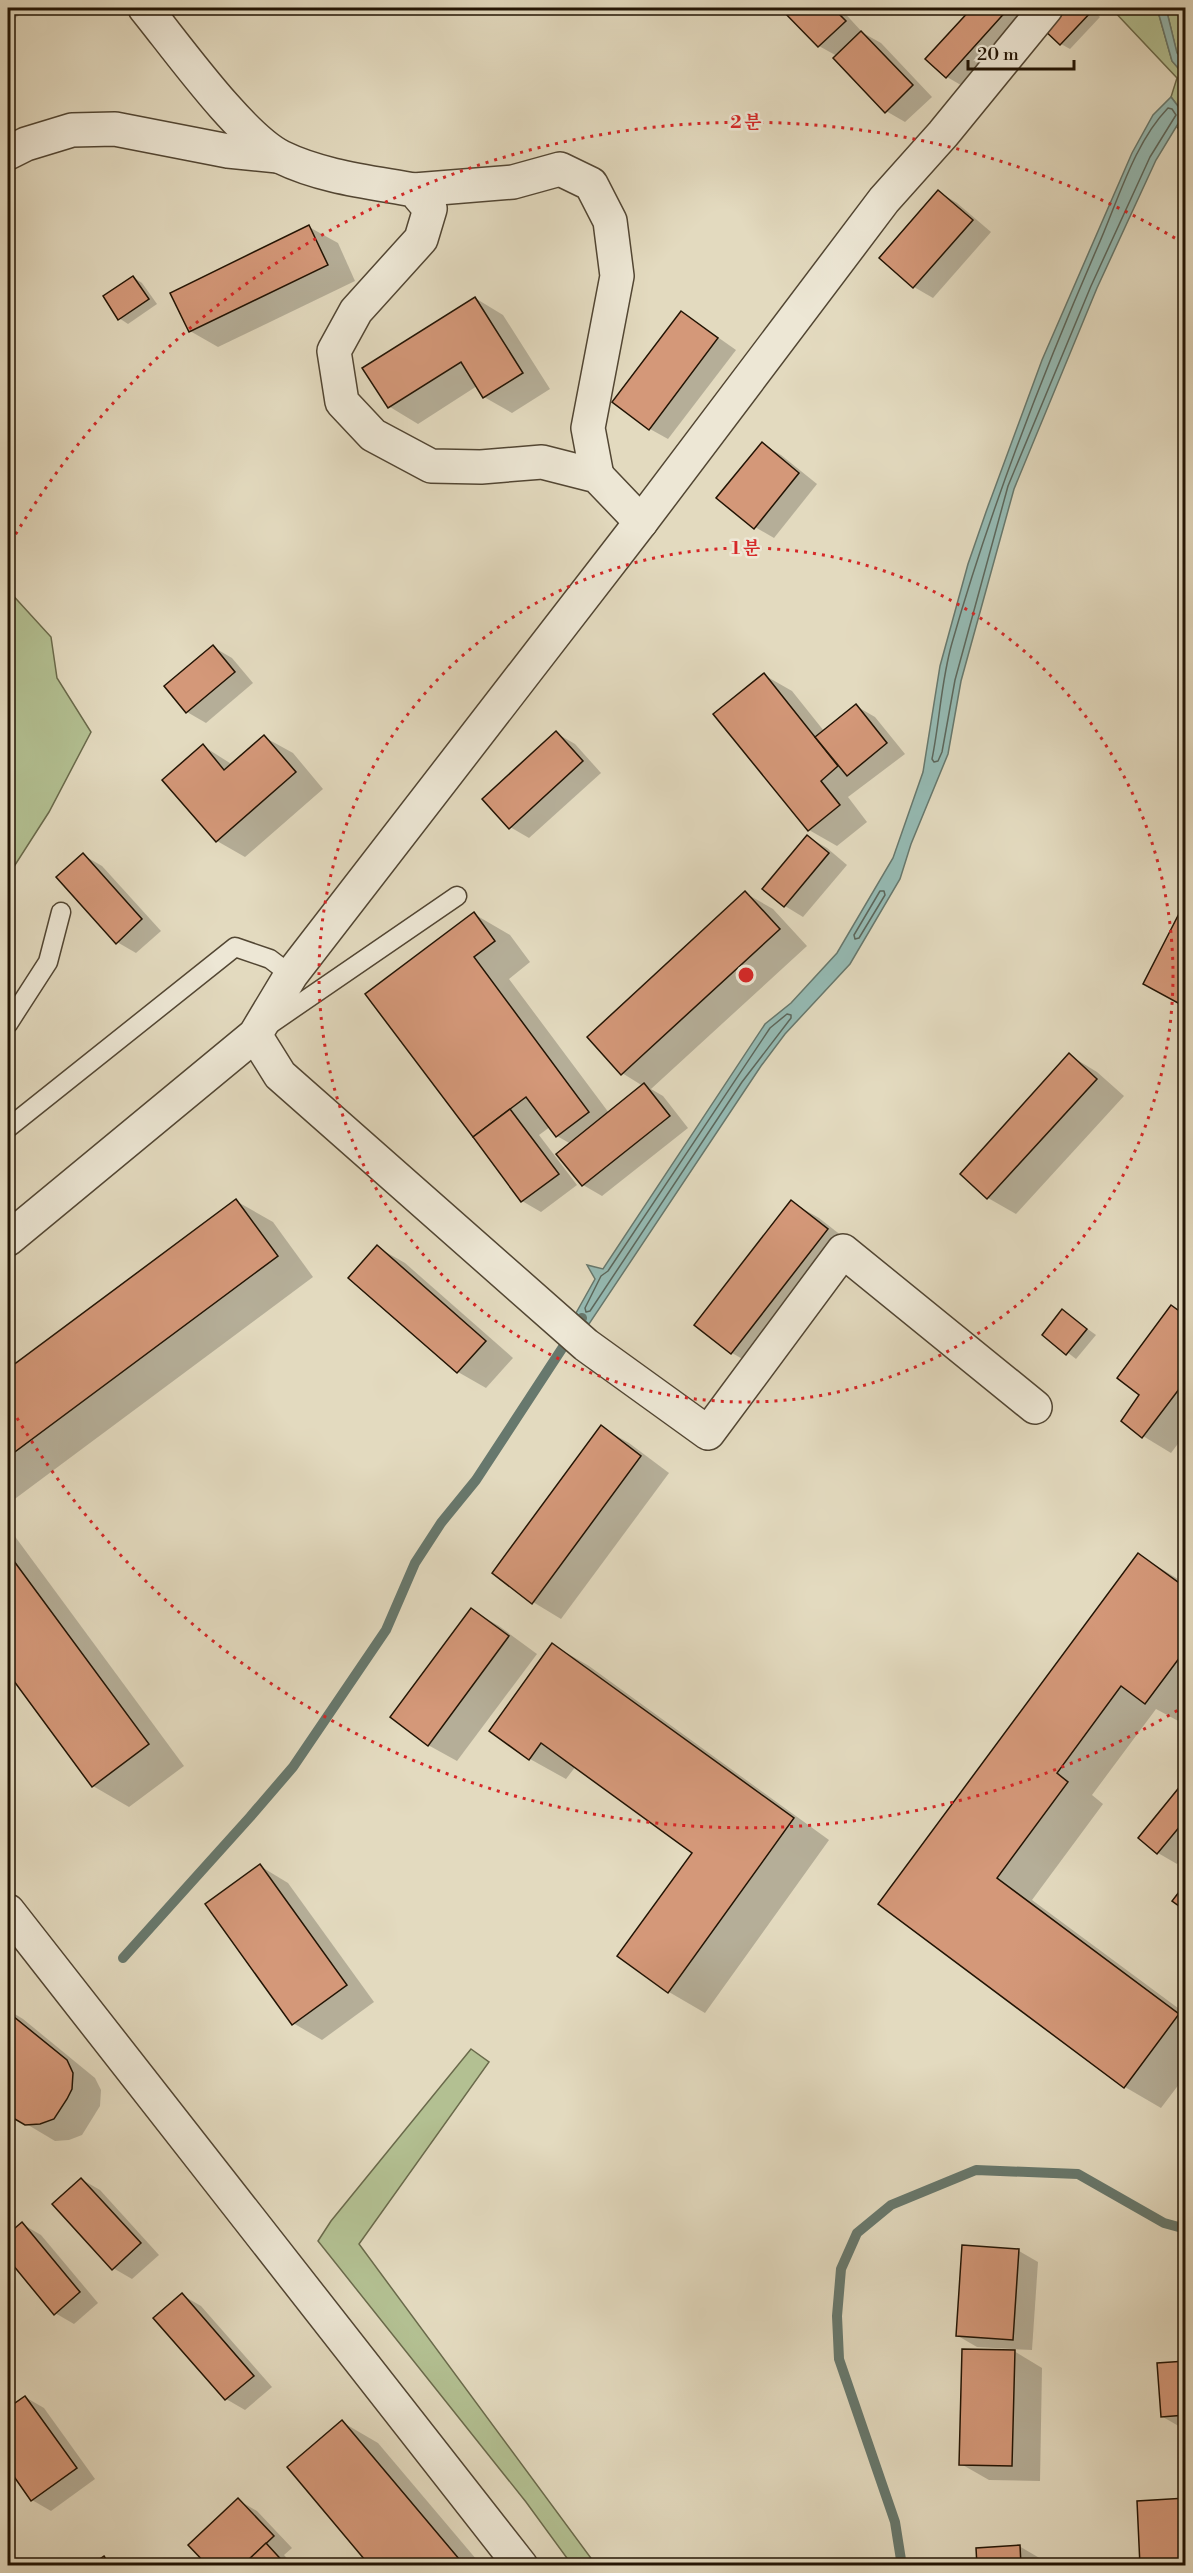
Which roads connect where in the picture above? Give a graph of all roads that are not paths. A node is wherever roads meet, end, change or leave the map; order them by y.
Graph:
1 (145, 8) edge
2 (1046, 8) edge
3 (8, 153) edge
4 (278, 156) junction
5 (414, 189) junction
6 (597, 476) junction
7 (641, 522) junction
8 (457, 896) dead end
9 (61, 912) dead end
10 (291, 975) junction
11 (8, 1024) edge
12 (255, 1035) junction
13 (8, 1128) edge
14 (8, 1239) edge
15 (1035, 1407) dead end
16 (8, 1911) edge
17 (521, 2565) edge

1 - 4 street
2 - 7 street
3 - 4 street
4 - 5 street
5 - 6 street
5 - 6 street
6 - 7 street
7 - 10 street
8 - 12 lane
9 - 11 lane
10 - 12 street
10 - 13 lane
12 - 14 street
12 - 15 street
16 - 17 street

